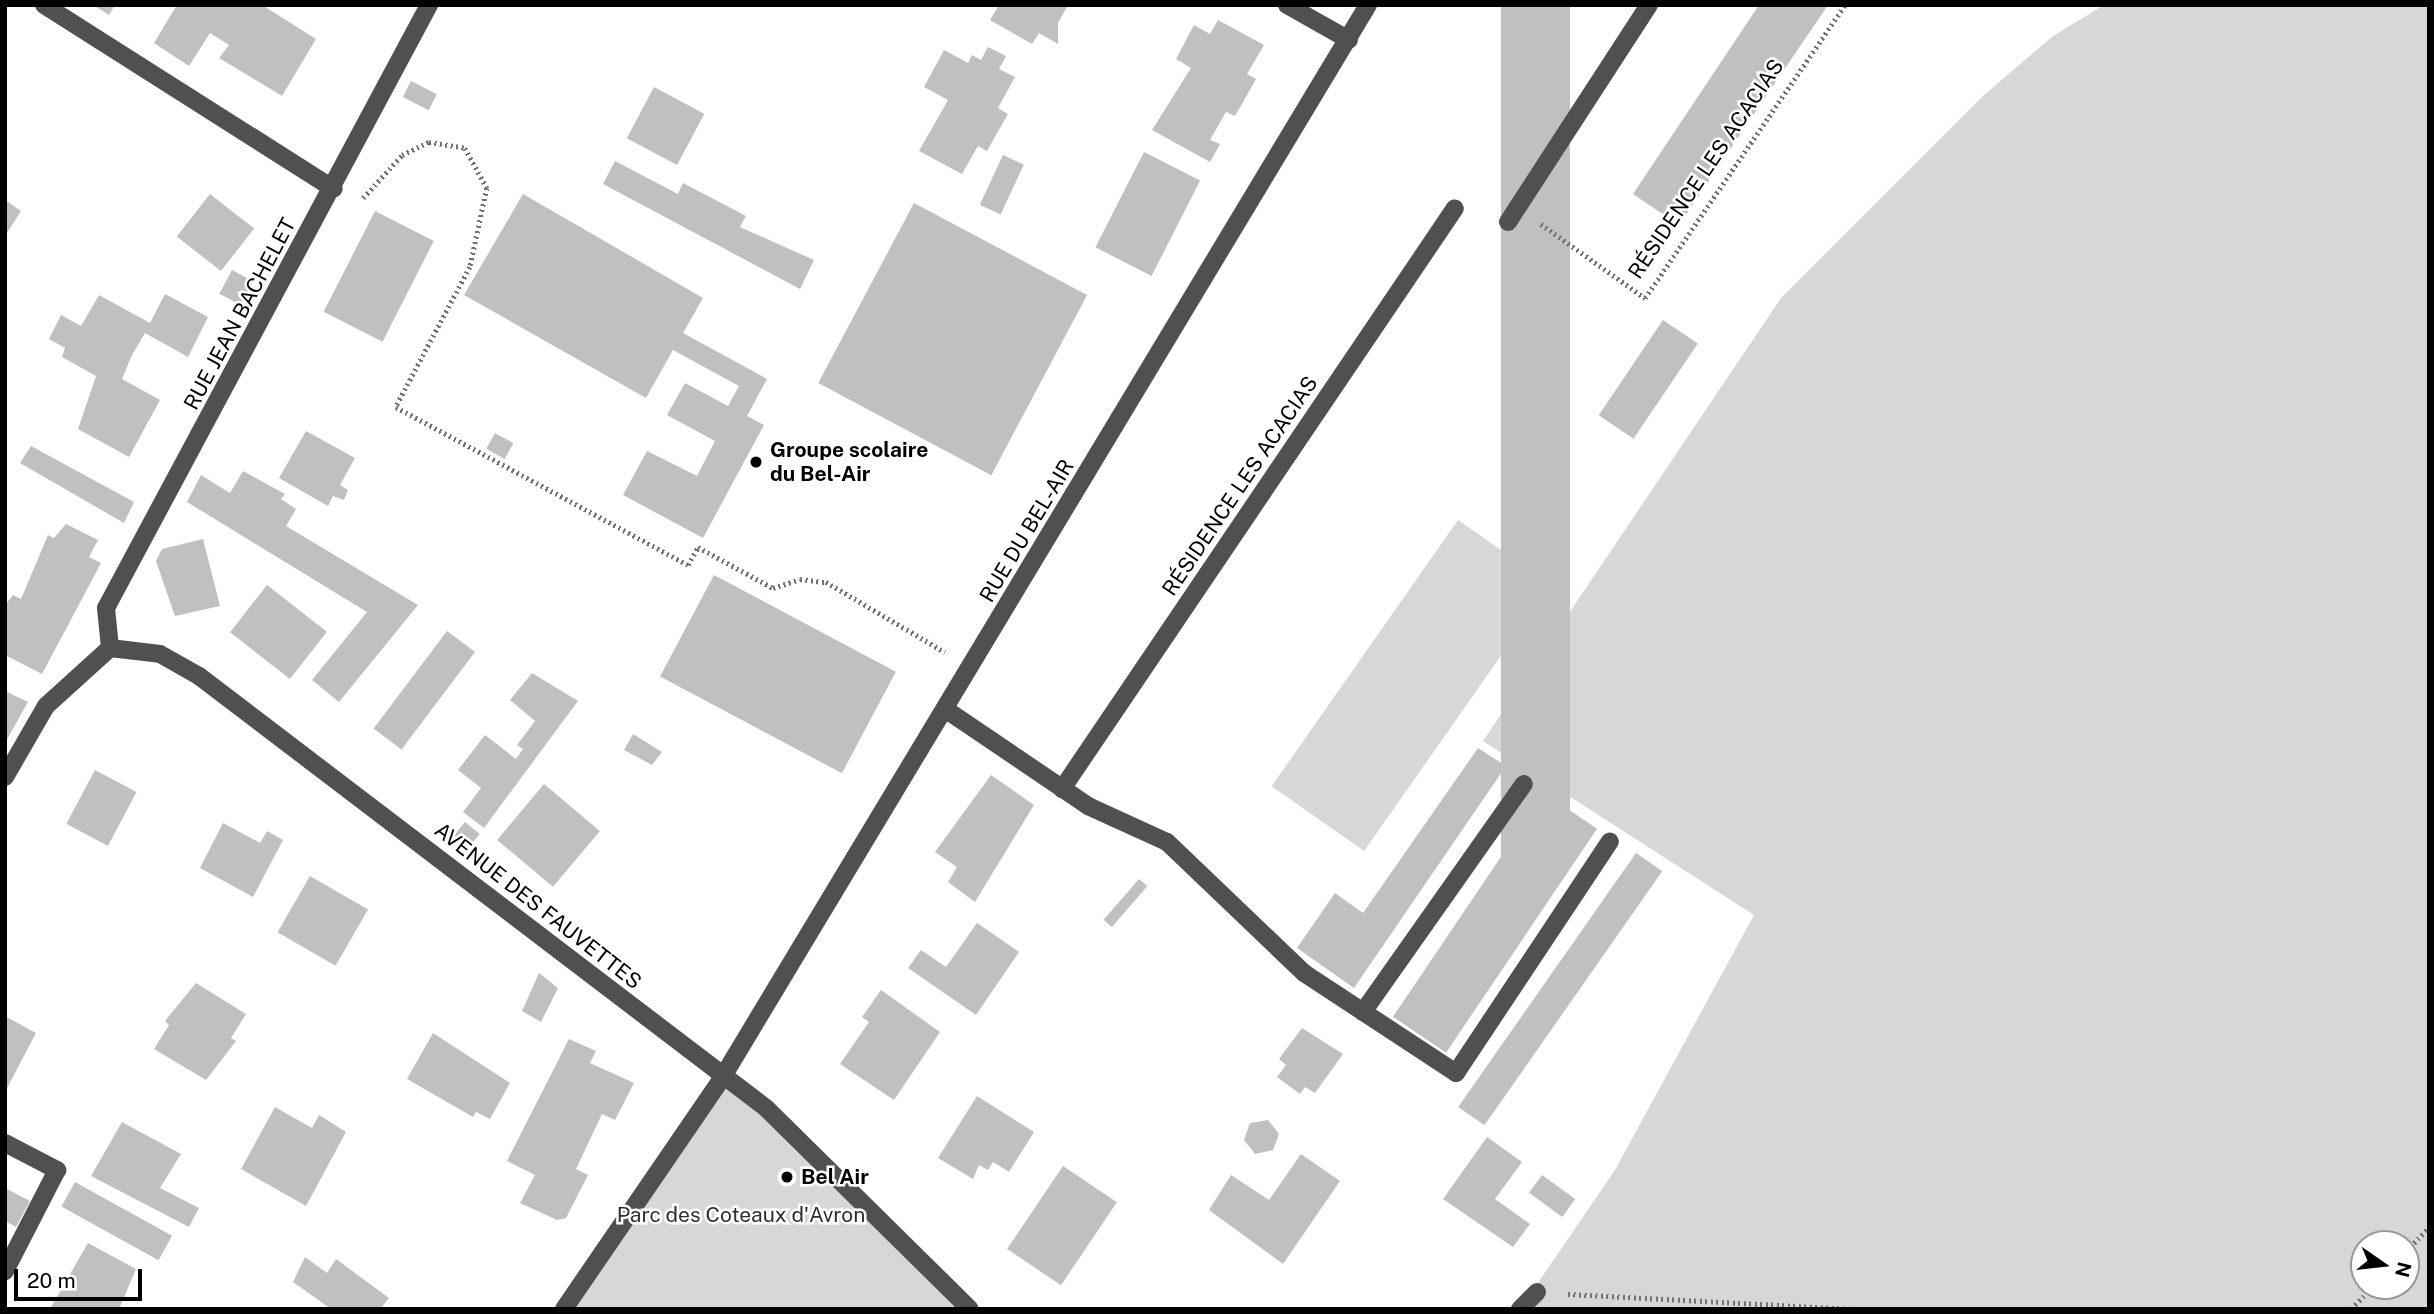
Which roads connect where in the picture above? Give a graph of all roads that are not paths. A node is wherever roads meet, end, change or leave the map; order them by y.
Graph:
1 (44, 5) edge
2 (429, 5) edge
3 (1287, 5) edge
4 (1368, 5) edge
5 (1649, 5) edge
6 (1349, 40) junction
7 (334, 189) junction
8 (1455, 208) dead end
9 (1508, 222) dead end
10 (110, 648) junction
11 (945, 709) junction
12 (5, 777) edge
13 (1524, 784) dead end
14 (1062, 789) junction
15 (1610, 841) dead end
16 (1363, 1012) junction
17 (722, 1078) junction
18 (5, 1143) edge
19 (5, 1271) edge
20 (1537, 1292) road end
21 (564, 1309) edge
22 (970, 1309) edge
23 (1520, 1309) edge

1 - 7 street
2 - 7 street, RUE JEAN BACHELET
3 - 6 street
4 - 6 street, RUE DU BEL-AIR
5 - 9 street
6 - 11 street, RUE DU BEL-AIR
7 - 10 street, RUE JEAN BACHELET
8 - 14 street, RÉSIDENCE LES ACACIAS
10 - 12 street
10 - 17 street, AVENUE DES FAUVETTES
11 - 14 street
11 - 17 street, RUE DU BEL-AIR
13 - 16 street
14 - 16 street
15 - 16 street
17 - 21 street, RUE DU BEL-AIR
17 - 22 street, AVENUE DES FAUVETTES
18 - 19 street
20 - 23 street

